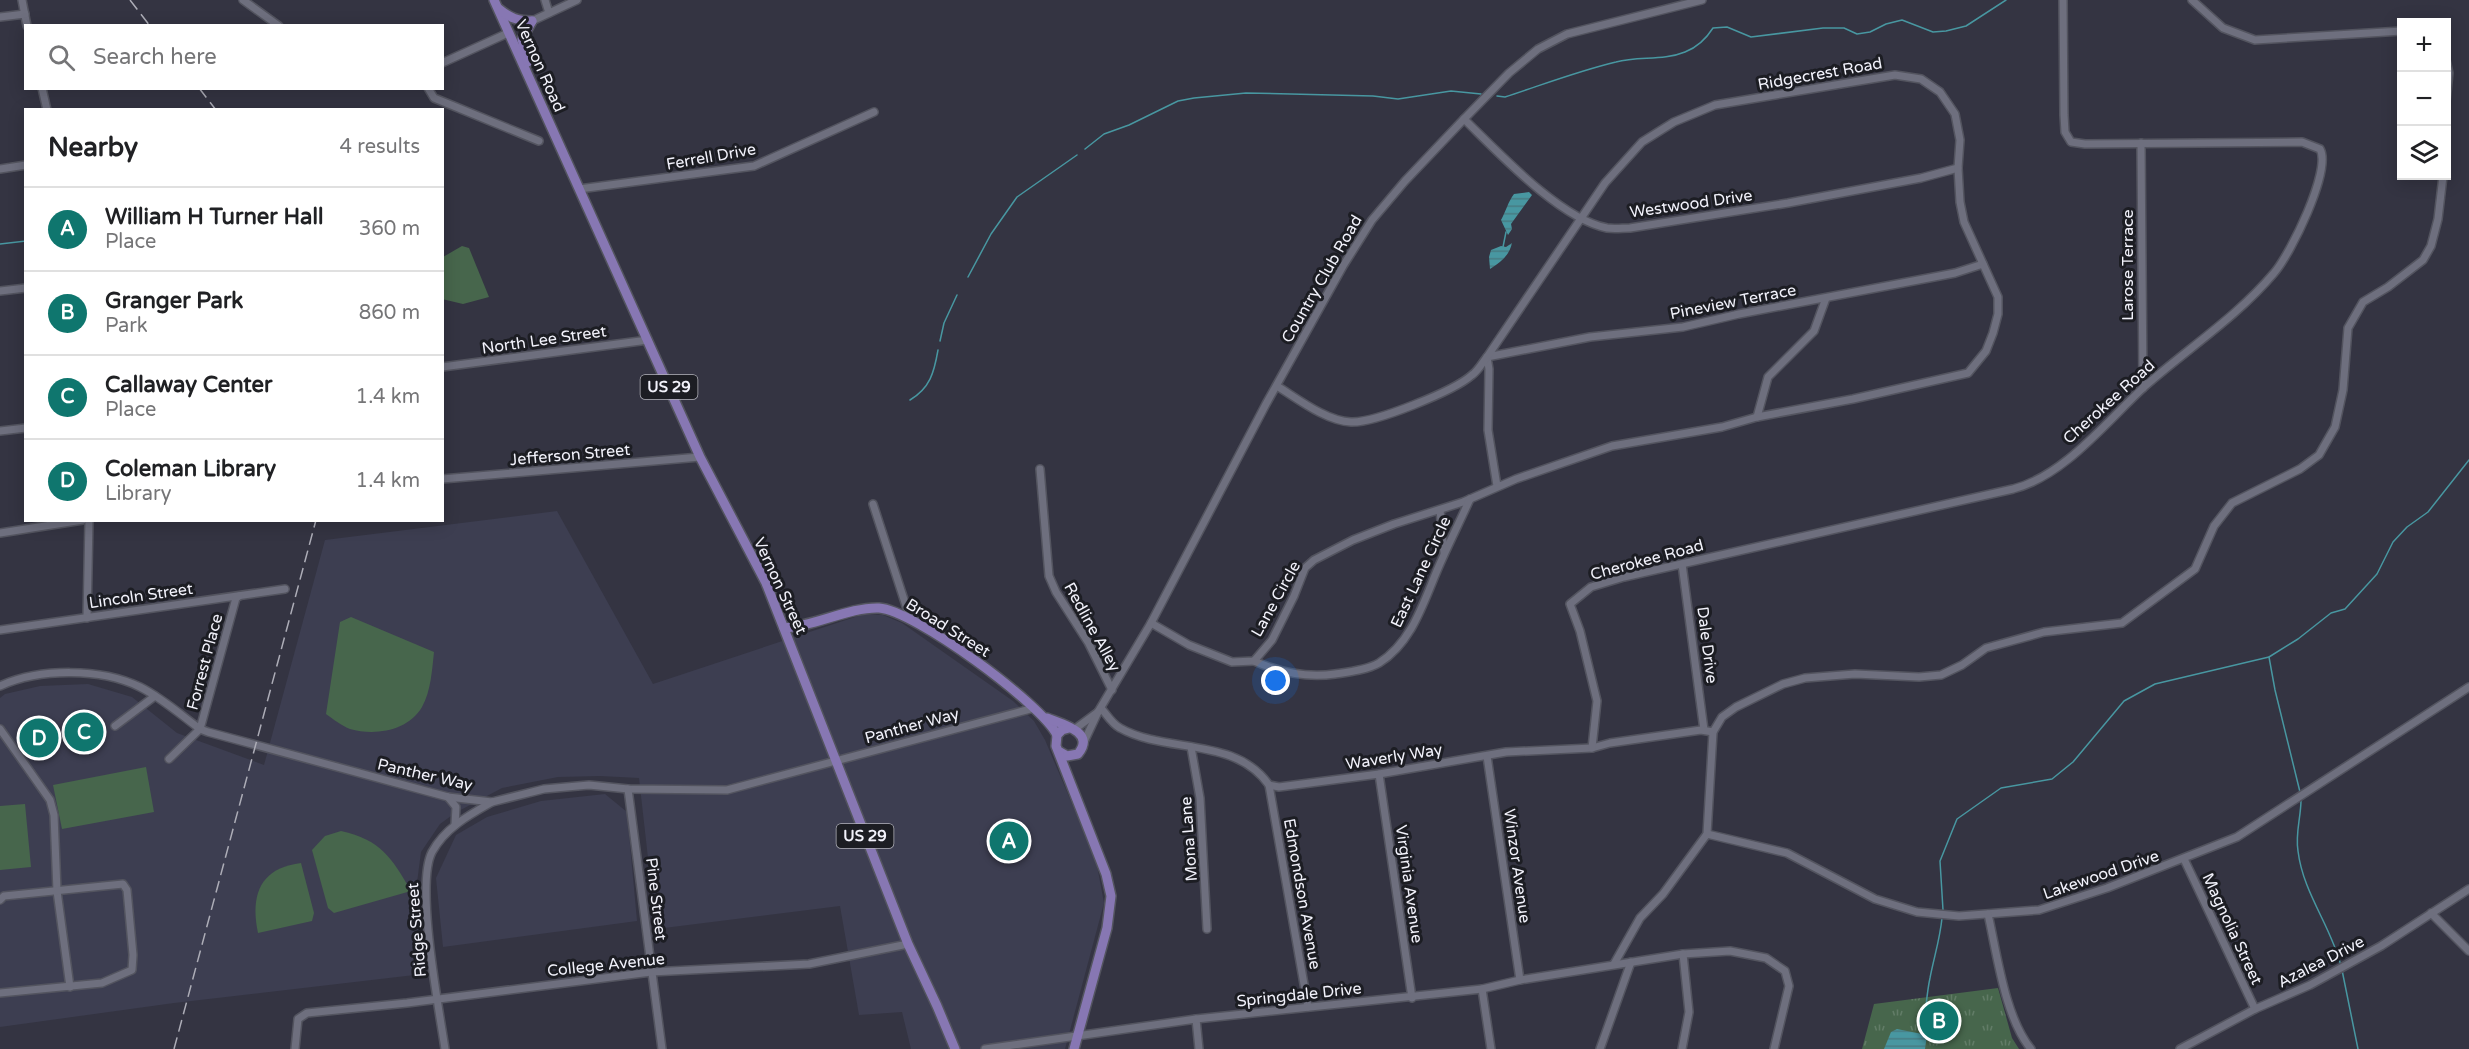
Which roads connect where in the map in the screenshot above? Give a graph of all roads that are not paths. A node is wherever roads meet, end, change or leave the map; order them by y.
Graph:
1 (22, 0) edge
2 (243, 0) edge
3 (544, 0) edge
4 (577, 0) edge
5 (1702, 0) edge
6 (2063, 0) edge
7 (2192, 0) edge
8 (496, 4) edge
9 (549, 13) junction
10 (25, 14) junction
11 (0, 17) edge
12 (532, 21) junction
13 (27, 24) edge
14 (276, 24) edge
15 (2397, 31) edge
16 (508, 33) junction
17 (444, 62) edge
18 (534, 87) junction
19 (42, 90) edge
20 (429, 90) edge
21 (47, 108) edge
22 (874, 112) dead end
23 (1464, 119) junction
24 (539, 141) dead end
25 (2141, 143) junction
26 (559, 144) joint
27 (24, 165) edge
28 (1958, 168) junction
29 (0, 169) edge
30 (2443, 180) edge
31 (579, 189) junction
32 (1582, 219) junction
33 (1983, 264) junction
34 (24, 288) edge
35 (0, 291) edge
36 (1826, 298) junction
37 (648, 340) junction
38 (1487, 357) junction
39 (444, 367) edge
40 (1277, 386) junction
41 (2144, 388) junction
42 (1757, 417) junction
43 (24, 428) edge
44 (0, 431) edge
45 (700, 457) junction
46 (1040, 469) dead end
47 (444, 479) edge
48 (1497, 486) junction
49 (1470, 499) junction
50 (873, 504) dead end
51 (1440, 510) junction
52 (70, 522) edge
53 (89, 522) edge
54 (0, 533) edge
55 (1444, 556) junction
56 (1682, 564) junction
57 (285, 589) dead end
58 (239, 596) junction
59 (87, 618) junction
60 (910, 618) junction
61 (1151, 622) junction
62 (784, 628) junction
63 (0, 630) edge
64 (1254, 661) junction
65 (0, 686) edge
66 (2469, 687) edge
67 (1112, 690) junction
68 (155, 696) junction
69 (1034, 708) junction
70 (1100, 710) junction
71 (1044, 718) junction
72 (115, 726) dead end
73 (1072, 728) junction
74 (0, 729) edge
75 (201, 729) junction
76 (1704, 730) junction
77 (1713, 732) junction
78 (1057, 735) junction
79 (1083, 744) junction
80 (1191, 747) junction
81 (1592, 748) junction
82 (1060, 752) junction
83 (1074, 755) junction
84 (1487, 756) junction
85 (170, 759) dead end
86 (835, 760) junction
87 (1379, 774) junction
88 (1269, 785) junction
89 (628, 789) junction
90 (1076, 793) junction
91 (448, 796) junction
92 (492, 802) junction
93 (455, 825) junction
94 (1707, 834) junction
95 (2184, 859) junction
96 (2469, 889) edge
97 (57, 891) junction
98 (0, 900) edge
99 (1988, 914) junction
100 (2431, 914) junction
101 (1207, 929) dead end
102 (908, 944) junction
103 (2469, 951) edge
104 (1683, 954) junction
105 (1631, 962) junction
106 (1614, 964) junction
107 (651, 972) junction
108 (1520, 980) junction
109 (70, 987) junction
110 (1482, 989) junction
111 (0, 993) edge
112 (1412, 998) junction
113 (438, 999) junction
114 (1308, 1007) junction
115 (2255, 1010) junction
116 (1196, 1019) junction
117 (1078, 1035) junction
118 (295, 1049) edge
119 (446, 1049) edge
120 (662, 1049) edge
121 (955, 1049) edge
122 (985, 1049) edge
123 (1074, 1049) edge
124 (1199, 1049) edge
125 (1491, 1049) edge
126 (1600, 1049) edge
127 (1682, 1049) edge
128 (1774, 1049) edge
129 (2031, 1049) edge
130 (2180, 1049) edge

1 - 10 street
2 - 14 street
3 - 9 street
4 - 9 street
5 - 23 street, Country Club Road
6 - 25 street, Cherokee Road
7 - 15 street
8 - 12 main road
8 - 16 main road, Vernon Road / US 29
9 - 12 street
10 - 11 street
10 - 13 street
12 - 18 main road
16 - 17 street
16 - 18 main road, Vernon Road / US 29
18 - 26 main road, Vernon Road / US 29
19 - 21 street
20 - 24 street
22 - 31 street, Ferrell Drive
23 - 32 street, Westwood Drive
23 - 40 street, Country Club Road
25 - 41 street, Larose Terrace
25 - 41 street, Cherokee Road
26 - 31 main road, Vernon Street / US 29
27 - 29 street
28 - 32 street, Westwood Drive
28 - 32 street, Ridgecrest Road
28 - 33 street, Ridgecrest Road
30 - 77 street
31 - 37 main road, Vernon Street / US 29
32 - 38 street, Ridgecrest Road
33 - 36 street, Pineview Terrace
33 - 42 street, Ridgecrest Road
34 - 35 street
36 - 38 street, Pineview Terrace
36 - 42 street
37 - 39 street, North Lee Street
37 - 45 main road, Vernon Street / US 29
38 - 40 street, Ridgecrest Road
38 - 48 street
40 - 61 street, Country Club Road
41 - 56 street, Cherokee Road
42 - 48 street, Ridgecrest Road
43 - 44 street
45 - 47 street, Jefferson Street
45 - 62 main road, Vernon Street / US 29
46 - 67 street, Redline Alley
48 - 49 street, Lane Circle
49 - 51 street, Lane Circle
49 - 55 street, East Lane Circle
50 - 60 street
51 - 55 street
51 - 64 street, Lane Circle
52 - 54 street
53 - 59 street
55 - 64 street, East Lane Circle
56 - 76 street, Dale Drive
56 - 81 street, Cherokee Road
57 - 58 street, Lincoln Street
58 - 59 street, Lincoln Street
58 - 75 street, Forrest Place
59 - 63 street, Lincoln Street
60 - 62 main road, Broad Street
60 - 69 main road, Broad Street
61 - 64 street, Lane Circle
61 - 67 street, Country Club Road
62 - 86 main road, Vernon Street / US 29
65 - 68 street, Panther Way
66 - 95 street, Lakewood Drive
67 - 70 street, Country Club Road
68 - 72 street
68 - 75 street, Panther Way
69 - 71 main road, Broad Street
69 - 86 street, Panther Way
70 - 73 street, Country Club Road
70 - 79 street, Country Club Road
70 - 80 street
71 - 73 main road, Broad Street
71 - 78 main road, Broad Street
73 - 78 main road
73 - 79 main road
74 - 97 street
75 - 85 street, Forrest Place
75 - 91 street, Panther Way
76 - 77 street, Waverly Way
76 - 81 street, Waverly Way
77 - 94 street
78 - 82 main road
79 - 83 main road
80 - 88 street
80 - 101 street, Mona Lane
81 - 84 street, Waverly Way
82 - 83 main road
82 - 90 main road
83 - 90 main road
84 - 87 street, Waverly Way
84 - 108 street, Winzor Avenue
86 - 89 street, Panther Way
86 - 102 main road, Vernon Street / US 29
87 - 88 street, Waverly Way
87 - 112 street, Virginia Avenue
88 - 114 street, Edmondson Avenue
89 - 92 street, Panther Way
89 - 107 street, Pine Street
90 - 117 main road
91 - 92 street, Panther Way
91 - 93 street
92 - 93 street, Ridge Street
93 - 113 street, Ridge Street
94 - 99 street, Lakewood Drive
94 - 106 street
95 - 99 street, Lakewood Drive
95 - 115 street, Magnolia Street
96 - 100 street, Azalea Drive
97 - 98 street
97 - 109 street
97 - 109 street
99 - 129 street
100 - 103 street
100 - 115 street, Azalea Drive
102 - 107 street, College Avenue
102 - 121 main road, Vernon Street / US 29
104 - 105 street, Springdale Drive
104 - 127 street
104 - 128 street, Springdale Drive
105 - 106 street, Springdale Drive
105 - 126 street
106 - 108 street, Springdale Drive
107 - 113 street, College Avenue
107 - 120 street, Pine Street
108 - 110 street, Springdale Drive
109 - 111 street
110 - 112 street, Springdale Drive
110 - 125 street
112 - 114 street, Springdale Drive
113 - 118 street, College Avenue
113 - 119 street, Ridge Street
114 - 116 street, Springdale Drive
115 - 130 street, Azalea Drive
116 - 117 street, Springdale Drive
116 - 124 street
117 - 122 street, Springdale Drive
117 - 123 main road

